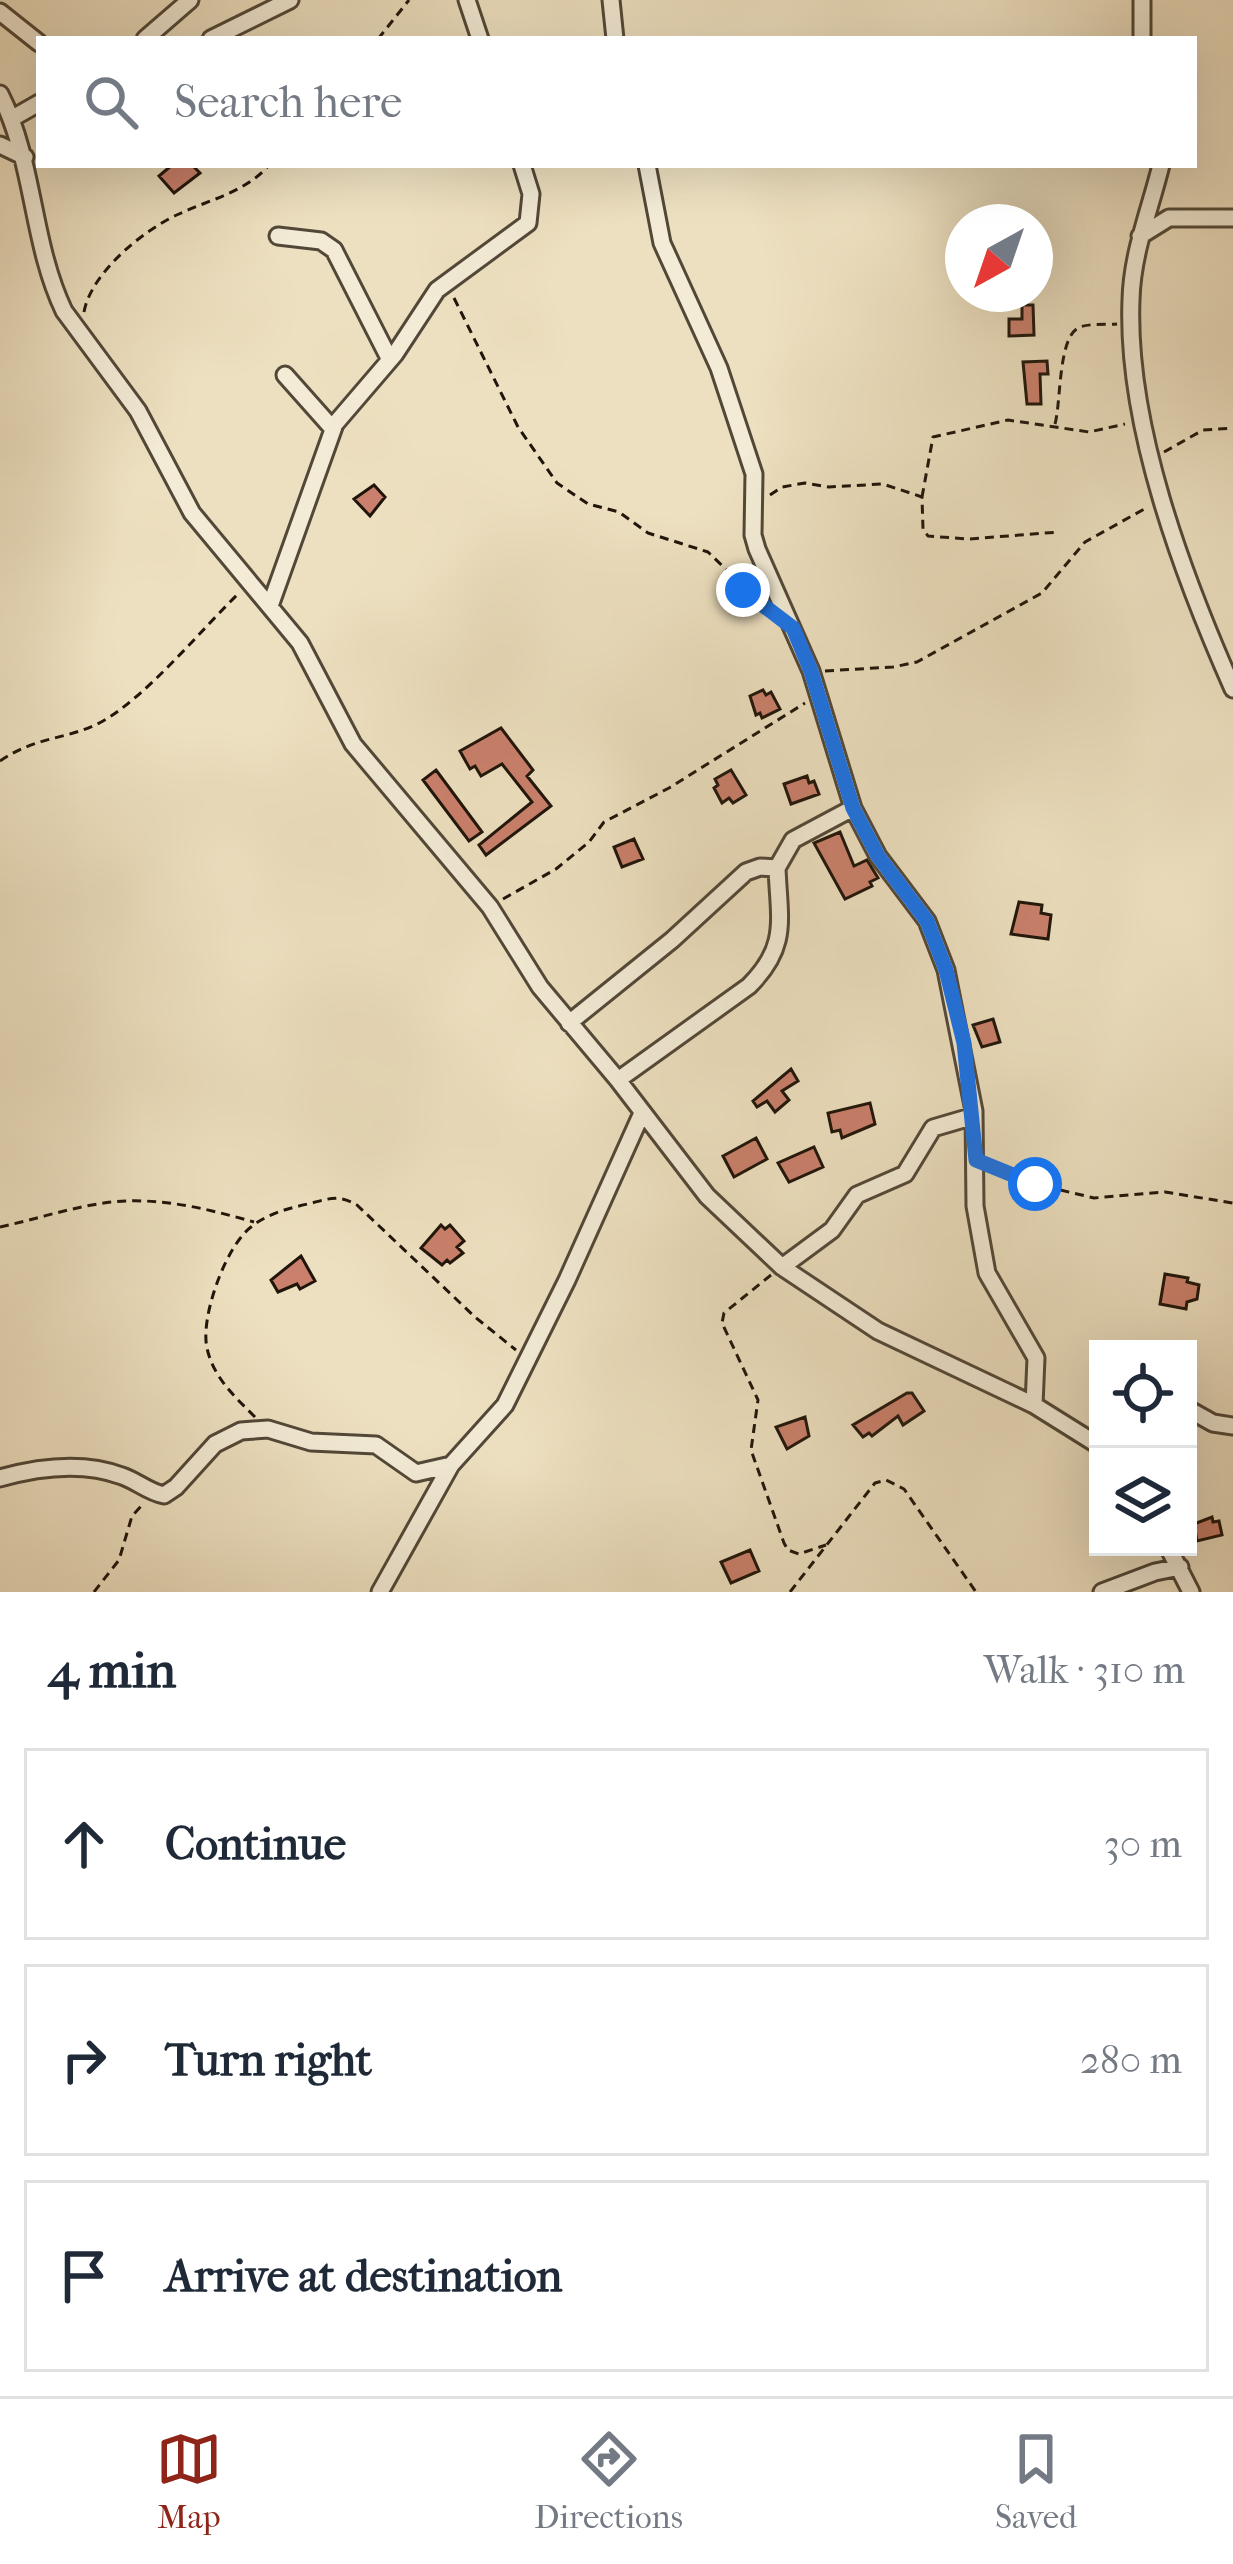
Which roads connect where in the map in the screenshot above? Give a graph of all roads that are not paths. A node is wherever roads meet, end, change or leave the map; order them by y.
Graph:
1 (190, 0) edge
2 (290, 0) edge
3 (467, 0) edge
4 (611, 0) edge
5 (1142, 0) edge
6 (0, 12) edge
7 (148, 36) edge
8 (217, 36) edge
9 (479, 36) edge
10 (615, 36) edge
11 (1142, 36) edge
12 (36, 41) edge
13 (0, 94) edge
14 (36, 105) edge
15 (11, 119) junction
16 (0, 145) edge
17 (25, 157) junction
18 (523, 168) edge
19 (648, 168) edge
20 (1159, 168) edge
21 (1233, 218) edge
22 (278, 236) dead end
23 (1140, 236) junction
24 (390, 359) junction
25 (284, 375) dead end
26 (333, 429) junction
27 (270, 606) junction
28 (1233, 689) edge
29 (853, 808) junction
30 (777, 868) junction
31 (569, 1023) junction
32 (619, 1080) junction
33 (642, 1113) junction
34 (974, 1116) junction
35 (782, 1267) junction
36 (1034, 1405) junction
37 (1197, 1414) edge
38 (1233, 1426) edge
39 (1089, 1439) edge
40 (451, 1465) junction
41 (0, 1478) edge
42 (1173, 1556) edge
43 (1180, 1568) junction
44 (380, 1592) edge
45 (1102, 1592) edge
46 (1191, 1592) edge

1 - 7 street
2 - 8 street
3 - 9 street
4 - 10 street
5 - 11 street
6 - 12 street
13 - 15 street
14 - 15 street
15 - 17 street
16 - 17 street
17 - 27 street
18 - 24 street
19 - 29 street
20 - 23 street
21 - 23 street
22 - 24 street
23 - 28 street
24 - 26 street
25 - 26 street
26 - 27 street
27 - 31 street
29 - 30 street
29 - 34 street
30 - 31 street
30 - 32 street
31 - 32 street
32 - 33 street
33 - 35 street
33 - 40 street
34 - 35 street
34 - 36 street
35 - 36 street
36 - 39 street
37 - 38 street
40 - 41 street
40 - 44 street
42 - 43 street
43 - 45 street
43 - 46 street

